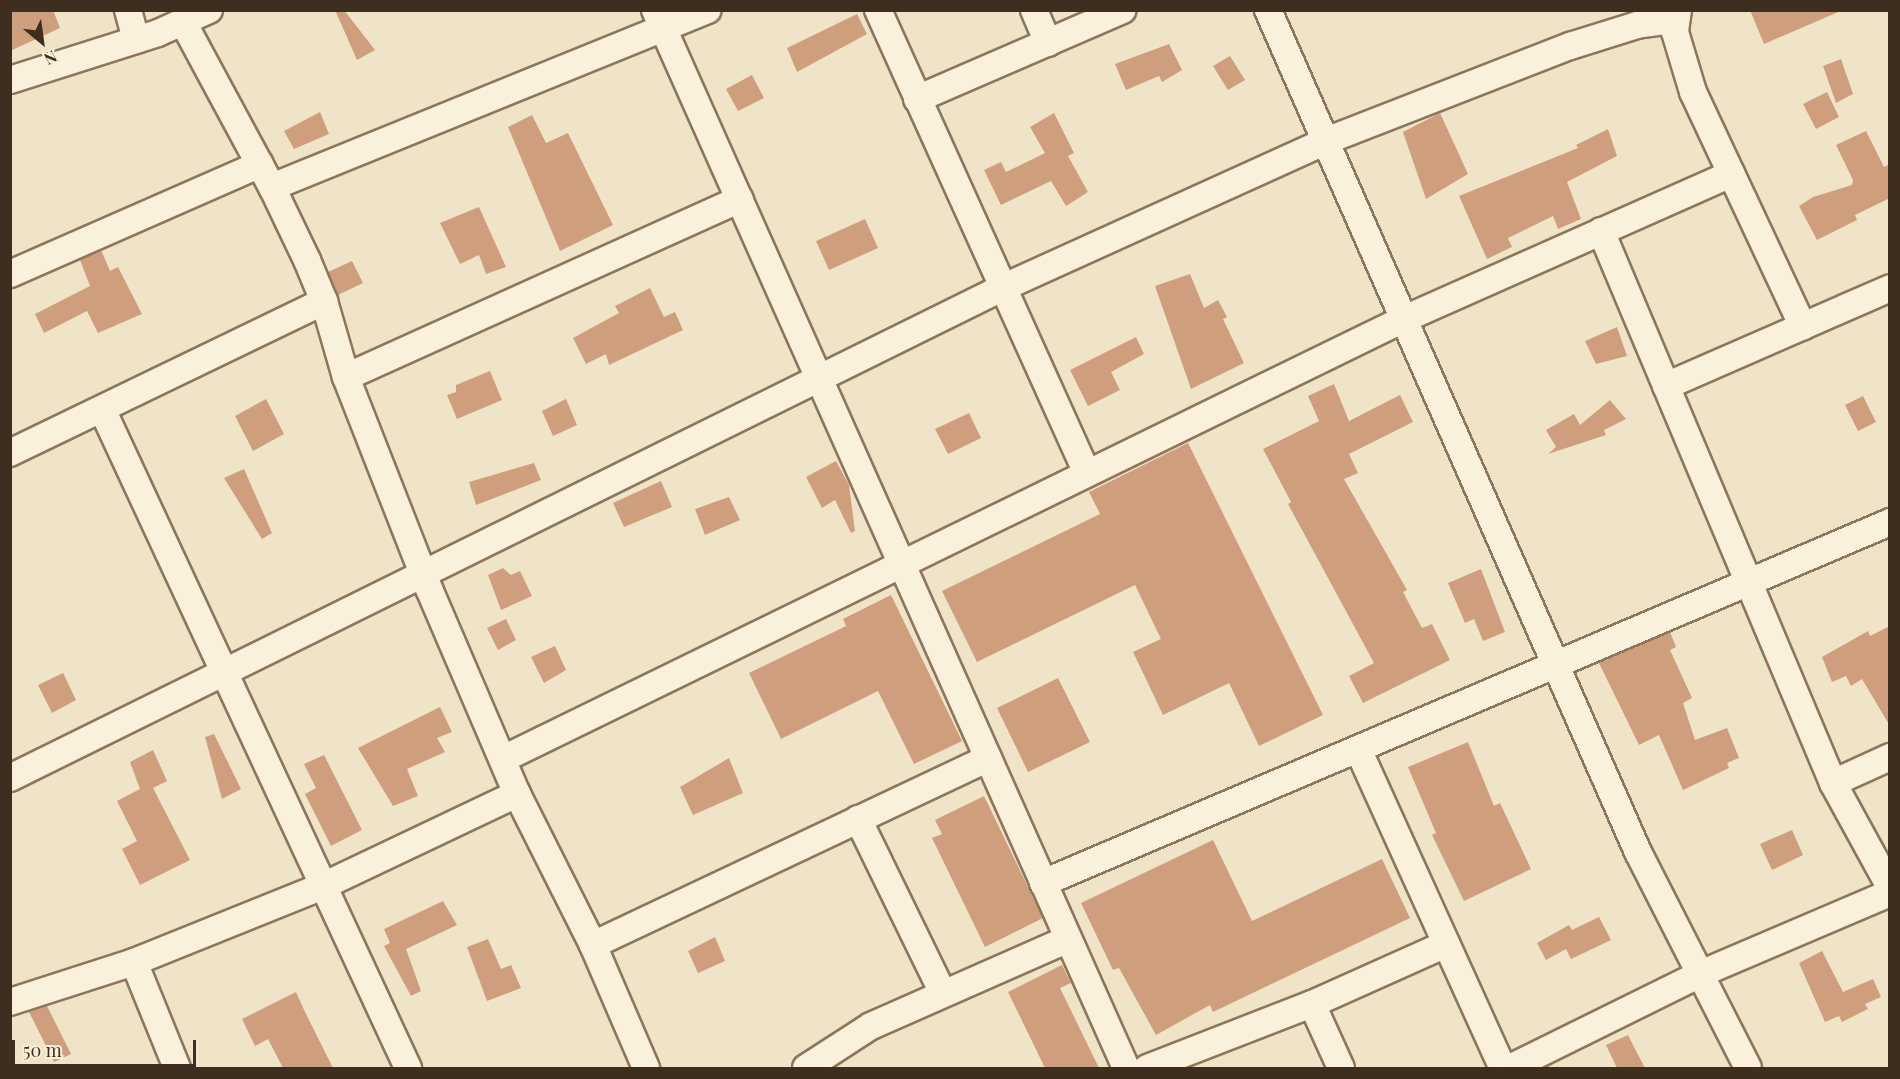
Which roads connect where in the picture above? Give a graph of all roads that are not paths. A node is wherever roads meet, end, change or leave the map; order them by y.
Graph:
1 (128, 10) edge
2 (209, 10) edge
3 (707, 10) edge
4 (878, 10) edge
5 (1034, 10) edge
6 (1122, 10) edge
7 (1268, 10) edge
8 (1676, 15) edge
9 (659, 20) edge
10 (183, 22) junction
11 (136, 40) junction
12 (1048, 44) junction
13 (10, 80) edge
14 (917, 99) junction
15 (1326, 141) junction
16 (260, 164) junction
17 (1731, 174) junction
18 (272, 187) junction
19 (740, 199) junction
20 (1601, 231) junction
21 (10, 274) edge
22 (1002, 288) junction
23 (1890, 288) edge
24 (324, 301) junction
25 (1404, 319) junction
26 (1803, 327) junction
27 (346, 376) junction
28 (820, 378) junction
29 (1666, 386) junction
30 (102, 409) junction
31 (10, 453) edge
32 (1087, 473) junction
33 (1890, 522) edge
34 (903, 562) junction
35 (423, 574) junction
36 (1749, 583) junction
37 (1556, 665) junction
38 (225, 672) junction
39 (1358, 749) junction
40 (1890, 757) edge
41 (988, 758) junction
42 (503, 759) junction
43 (10, 778) edge
44 (1833, 783) junction
45 (517, 794) junction
46 (858, 819) junction
47 (1043, 883) junction
48 (321, 887) junction
49 (1890, 887) edge
50 (1890, 893) edge
51 (1068, 939) junction
52 (1446, 944) junction
53 (593, 945) junction
54 (134, 962) junction
55 (1700, 974) junction
56 (943, 993) junction
57 (10, 1002) edge
58 (1312, 1004) junction
59 (177, 1068) edge
60 (408, 1068) edge
61 (646, 1068) edge
62 (806, 1068) edge
63 (1126, 1068) edge
64 (1147, 1068) edge
65 (1341, 1068) edge
66 (1503, 1068) edge
67 (1510, 1068) edge
68 (1748, 1068) edge

1 - 11 street
2 - 10 street
3 - 9 street
4 - 14 street
5 - 12 street
6 - 12 street
7 - 15 street
8 - 15 street
8 - 17 street
9 - 18 street
9 - 19 street
10 - 11 street
10 - 16 street
11 - 13 street
12 - 14 street
14 - 22 street
15 - 22 street
15 - 25 street
16 - 18 street
16 - 21 street
17 - 20 street
17 - 26 street
18 - 24 street
19 - 27 street
19 - 28 street
20 - 25 street
20 - 29 street
22 - 28 street
22 - 32 street
23 - 26 street
24 - 27 street
24 - 30 street
25 - 32 street
25 - 37 street
26 - 29 street
27 - 35 street
28 - 34 street
28 - 35 street
29 - 36 street
30 - 31 street
30 - 38 street
32 - 34 street
33 - 36 street
34 - 41 street
34 - 42 street
35 - 38 street
35 - 42 street
36 - 37 street
36 - 44 street
37 - 39 street
37 - 55 street
38 - 43 street
38 - 48 street
39 - 47 street
39 - 52 street
40 - 44 street
41 - 46 street
41 - 47 street
42 - 45 street
44 - 49 street
45 - 48 street
45 - 53 street
46 - 53 street
46 - 56 street
47 - 51 street
48 - 54 street
48 - 60 street
50 - 55 street
51 - 56 street
51 - 63 street
52 - 58 street
52 - 66 street
53 - 61 street
54 - 57 street
54 - 59 street
55 - 67 street
55 - 68 street
56 - 62 street
58 - 64 street
58 - 65 street

